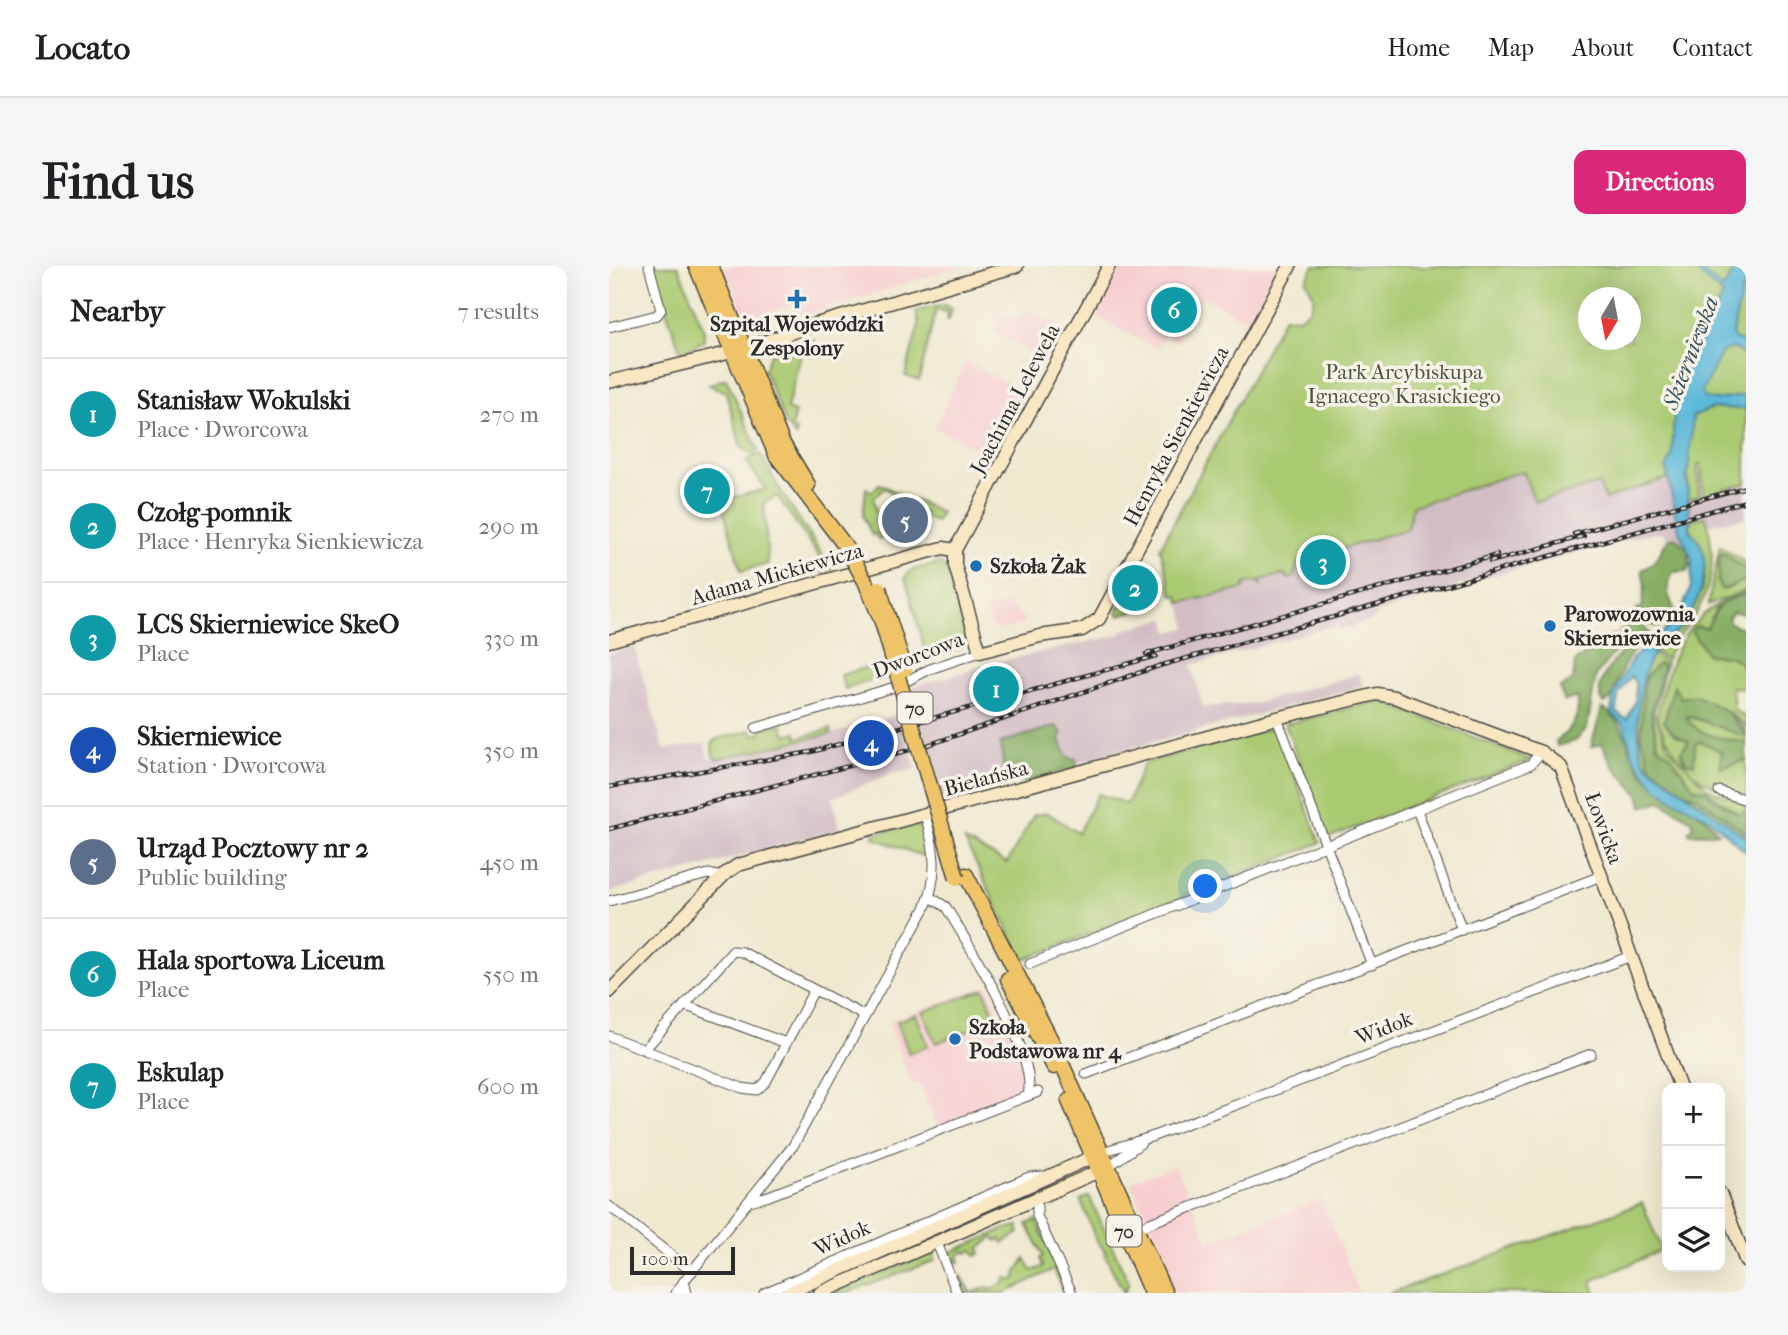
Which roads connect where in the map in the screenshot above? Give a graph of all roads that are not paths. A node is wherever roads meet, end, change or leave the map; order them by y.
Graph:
1 (649, 266) edge
2 (696, 266) edge
3 (711, 266) edge
4 (1017, 266) edge
5 (1108, 266) edge
6 (1290, 266) edge
7 (1100, 273) edge
8 (609, 327) edge
9 (736, 347) junction
10 (609, 381) edge
11 (955, 550) junction
12 (1094, 624) joint
13 (609, 641) edge
14 (980, 652) junction
15 (1377, 695) joint
16 (1277, 718) junction
17 (756, 727) dead end
18 (1541, 752) junction
19 (1719, 791) dead end
20 (1746, 800) edge
21 (1417, 810) junction
22 (925, 815) junction
23 (1325, 845) junction
24 (1601, 876) junction
25 (722, 877) junction
26 (930, 897) junction
27 (609, 901) edge
28 (1462, 930) junction
29 (1631, 956) junction
30 (1030, 964) dead end
31 (1372, 965) junction
32 (814, 990) junction
33 (609, 992) edge
34 (684, 1005) junction
35 (865, 1016) junction
36 (609, 1036) edge
37 (786, 1043) junction
38 (644, 1050) junction
39 (1591, 1054) dead end
40 (1086, 1074) dead end
41 (1679, 1083) edge
42 (1038, 1092) dead end
43 (1028, 1096) junction
44 (1151, 1137) junction
45 (1097, 1154) junction
46 (1104, 1169) junction
47 (1052, 1177) junction
48 (1037, 1199) junction
49 (749, 1201) junction
50 (609, 1206) edge
51 (1725, 1206) edge
52 (1137, 1228) junction
53 (937, 1243) junction
54 (1746, 1262) edge
55 (692, 1272) junction
56 (684, 1281) junction
57 (1151, 1292) edge
58 (675, 1293) edge
59 (687, 1293) edge
60 (764, 1293) edge
61 (788, 1293) edge
62 (820, 1293) edge
63 (957, 1293) edge
64 (1072, 1293) edge
65 (1165, 1293) edge

1 - 8 street
2 - 9 main road
3 - 9 main road
4 - 9 street
5 - 7 street, Joachima Lelewela
6 - 12 street, Henryka Sienkiewicza
7 - 11 street, Joachima Lelewela
9 - 10 street
9 - 45 main road, 70, bridge
11 - 13 street, Adama Mickiewicza
11 - 14 street
12 - 14 street, Dworcowa
14 - 17 street, Dworcowa
15 - 16 street, Bielańska
15 - 18 street, Łowicka
16 - 22 street, Bielańska
16 - 23 street
18 - 21 street
18 - 24 street, Łowicka
19 - 20 street
21 - 23 street
21 - 28 street
22 - 25 street, Bielańska
22 - 26 street
23 - 30 street
23 - 31 street
24 - 28 street
24 - 29 street, Łowicka
25 - 27 street, Bielańska
25 - 33 street
26 - 35 street
26 - 43 street
28 - 31 street
29 - 41 street, Łowicka
29 - 44 street, Widok
31 - 40 street
32 - 34 street
32 - 35 street
32 - 37 street
34 - 37 street
34 - 38 street
35 - 49 street
36 - 38 street
37 - 38 street
39 - 52 street
42 - 43 street
43 - 49 street
44 - 45 street, Widok
44 - 46 street, Widok
45 - 46 main road, 70
45 - 47 street, Widok
46 - 48 street, Widok
46 - 52 main road, 70
46 - 57 main road, 70
47 - 60 street, Widok
47 - 61 street, Widok
48 - 53 street, Widok
48 - 64 street
49 - 55 street
50 - 55 street
51 - 54 street
52 - 65 main road, 70
53 - 62 street, Widok
53 - 63 street
55 - 56 street
56 - 58 street
56 - 59 street

